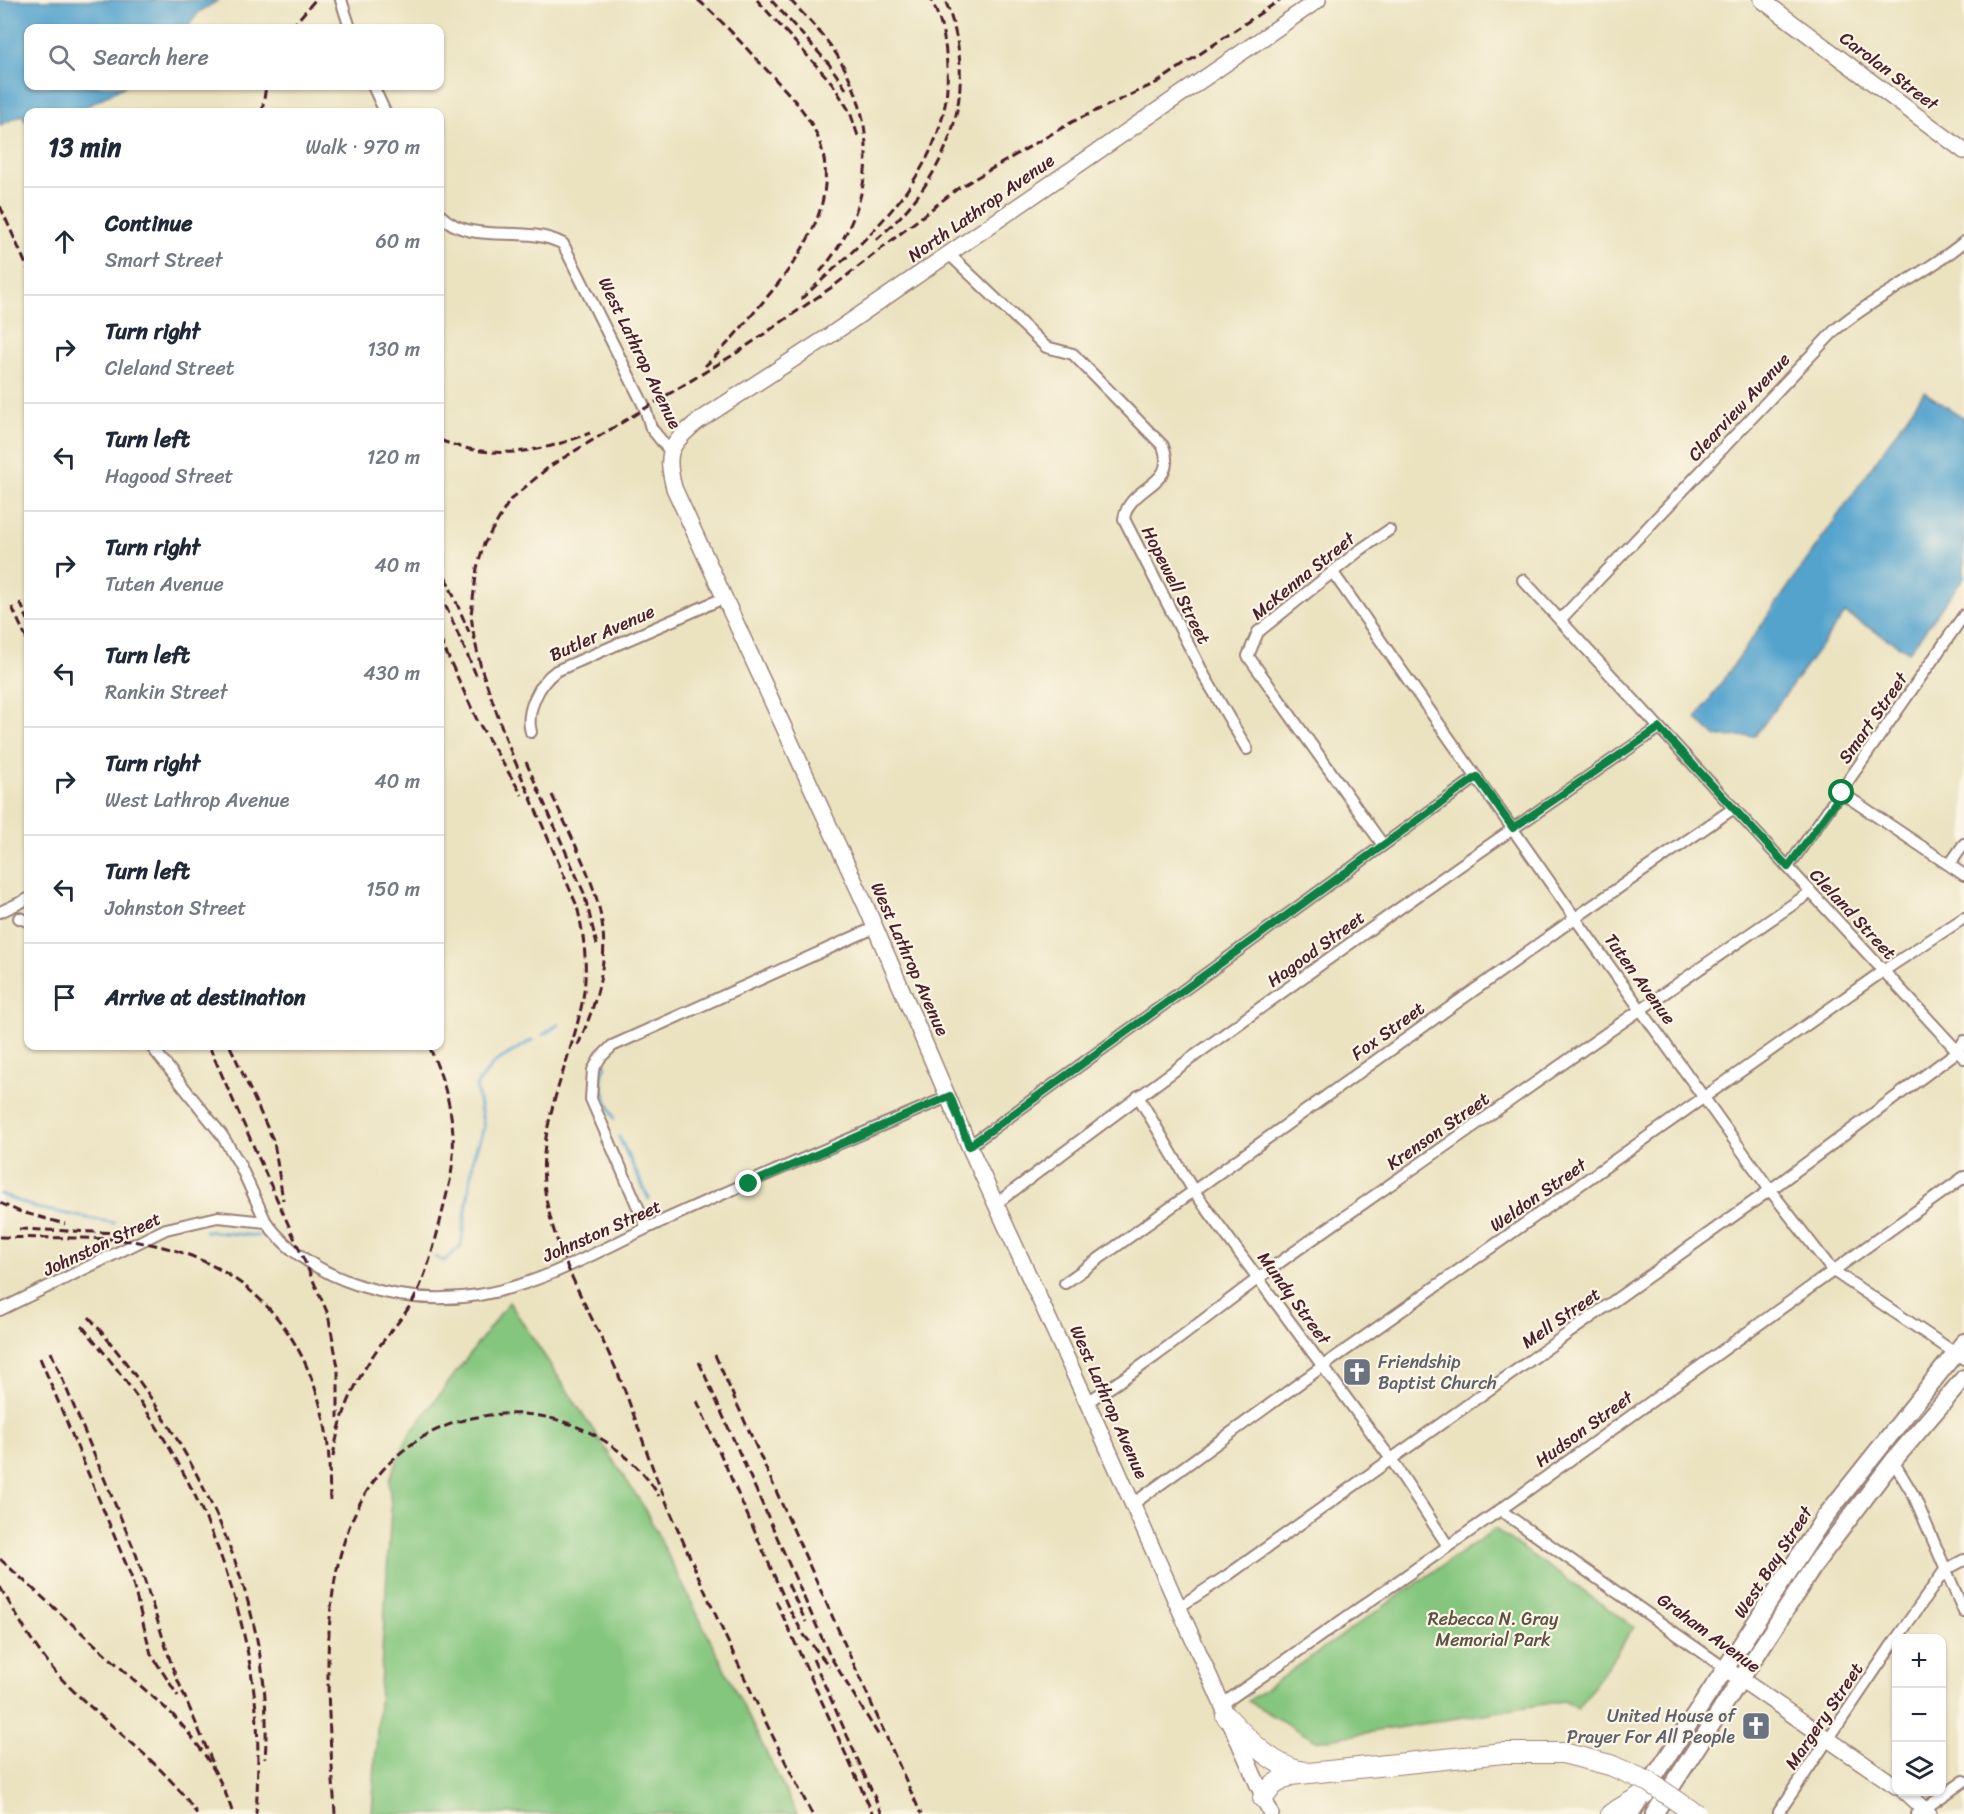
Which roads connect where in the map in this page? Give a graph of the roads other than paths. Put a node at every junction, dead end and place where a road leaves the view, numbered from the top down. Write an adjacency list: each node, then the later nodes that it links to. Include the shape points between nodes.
1 (341, 0): 4 (street)
2 (1318, 0): 10 (street, North Lathrop Avenue)
3 (1762, 0): 7 (street, Carolan Street)
4 (349, 24)
5 (375, 90): 6 (street)
6 (383, 108)
7 (1964, 151)
8 (444, 218): 11 (street, West Lathrop Avenue, via 458,228 537,236 563,244 645,408 651,428)
9 (1964, 242): 17 (street, Clearview Avenue, via 1861,308 1835,330)
10 (949, 254): 11 (street, North Lathrop Avenue, via 697,422); 20 (street, Hopewell Street, via 1046,347 1074,354 1163,446 1168,457 1164,473 1126,509 1124,519 1205,677)
11 (669, 450): 15 (street, West Lathrop Avenue, via 668,466 674,488)
12 (1389, 530): 13 (street, McKenna Street)
13 (1334, 574): 21 (street, Tuten Avenue); 26 (street, McKenna Street, via 1258,632 1248,656)
14 (1523, 580): 17 (street, Cleland Street)
15 (726, 597): 19 (street, Butler Avenue, via 556,671 542,685 530,717); 35 (street, West Lathrop Avenue)
16 (1964, 615): 22 (street, Smart Street)
17 (1560, 620): 18 (street, Cleland Street)
18 (1659, 728): 23 (street, Cleland Street); 24 (street, Hagood Street)
19 (531, 732)
20 (1247, 749)
21 (1477, 777): 24 (street, Tuten Avenue); 26 (street)
22 (1842, 793): 27 (street); 28 (street, Smart Street)
23 (1734, 808): 28 (street, Cleland Street); 33 (street, Fox Street)
24 (1513, 828): 33 (street, Tuten Avenue); 42 (street, Hagood Street)
25 (1964, 844): 27 (street)
26 (1383, 845): 44 (street)
27 (1950, 864): 29 (street)
28 (1788, 867): 30 (street, Cleland Street)
29 (1964, 875)
30 (1811, 892): 36 (street, Cleland Street); 37 (street, Krenson Street)
31 (24, 901): 32 (street)
32 (0, 912)
33 (1575, 918): 37 (street, Tuten Avenue); 46 (street, Fox Street)
34 (1964, 918): 36 (street, Weldon Street)
35 (874, 928): 41 (street, West Lathrop Avenue); 50 (street, via 612,1046 600,1058 593,1070 591,1100)
36 (1883, 971): 40 (street, Cleland Street); 43 (street, Weldon Street)
37 (1641, 1008): 43 (street, Tuten Avenue); 52 (street, Krenson Street)
38 (1964, 1041): 40 (street)
39 (154, 1050): 49 (street, via 221,1134)
40 (1961, 1054): 47 (street, Mell Street)
41 (950, 1096): 44 (street, West Lathrop Avenue); 50 (street, Johnston Street)
42 (1138, 1096): 46 (street, Mundy Street); 48 (street, Hagood Street)
43 (1705, 1098): 47 (street, Tuten Avenue); 56 (street, Weldon Street)
44 (969, 1146): 48 (street, West Lathrop Avenue)
45 (1964, 1177): 51 (street, Hudson Street)
46 (1193, 1190): 52 (street, Mundy Street); 53 (street, Fox Street)
47 (1770, 1190): 51 (street, Tuten Avenue); 59 (street, Mell Street)
48 (997, 1203): 58 (street, West Lathrop Avenue)
49 (267, 1222): 50 (street, Johnston Street, via 281,1242 324,1270 378,1290 435,1297 481,1295 544,1276); 54 (street, Johnston Street, via 218,1217 166,1229)
50 (647, 1228)
51 (1832, 1270): 55 (street, Tuten Avenue); 62 (street, Hudson Street)
52 (1259, 1277): 56 (street, Mundy Street); 58 (street, Krenson Street, via 1134,1374)
53 (1065, 1283)
54 (0, 1310)
55 (1961, 1351): 70 (main road, West Bay Street, via 1824,1518)
56 (1323, 1366): 59 (street, Mundy Street); 61 (street, Weldon Street)
57 (1964, 1378): 60 (main road, West Bay Street)
58 (1088, 1402): 61 (street, West Lathrop Avenue)
59 (1391, 1459): 63 (street, Mundy Street); 66 (street, Mell Street)
60 (1893, 1461): 65 (street, via 1914,1496); 70 (main road, West Bay Street)
61 (1133, 1504): 66 (street, West Lathrop Avenue)
62 (1500, 1510): 63 (street, Hudson Street); 70 (street, Graham Avenue)
63 (1448, 1546): 71 (street, Hudson Street)
64 (1964, 1560): 65 (street, Margery Street)
65 (1945, 1570): 67 (street); 68 (street, Margery Street)
66 (1179, 1607): 71 (street, West Lathrop Avenue)
67 (1964, 1612)
68 (1900, 1634)
69 (1892, 1646): 72 (street, Margery Street)
70 (1732, 1674): 72 (street, Graham Avenue); 76 (main road, West Bay Street); 83 (main road, West Bay Street)
71 (1224, 1710): 73 (highway, via 1269,1756 1297,1771); 78 (street, West Lathrop Avenue)
72 (1827, 1739): 75 (street, Graham Avenue); 79 (street, Margery Street)
73 (1310, 1772): 78 (highway, via 1280,1779); 84 (highway, bridge, via 1503,1753 1563,1753 1610,1764 1649,1782)
74 (1964, 1781): 80 (street)
75 (1892, 1783)
76 (1644, 1794): 81 (highway); 82 (main road, West Bay Street)
77 (1910, 1796): 80 (street)
78 (1267, 1806)
79 (1779, 1812)
80 (1924, 1812)
81 (1611, 1814)
82 (1630, 1814)
83 (1654, 1814)
84 (1696, 1814)

